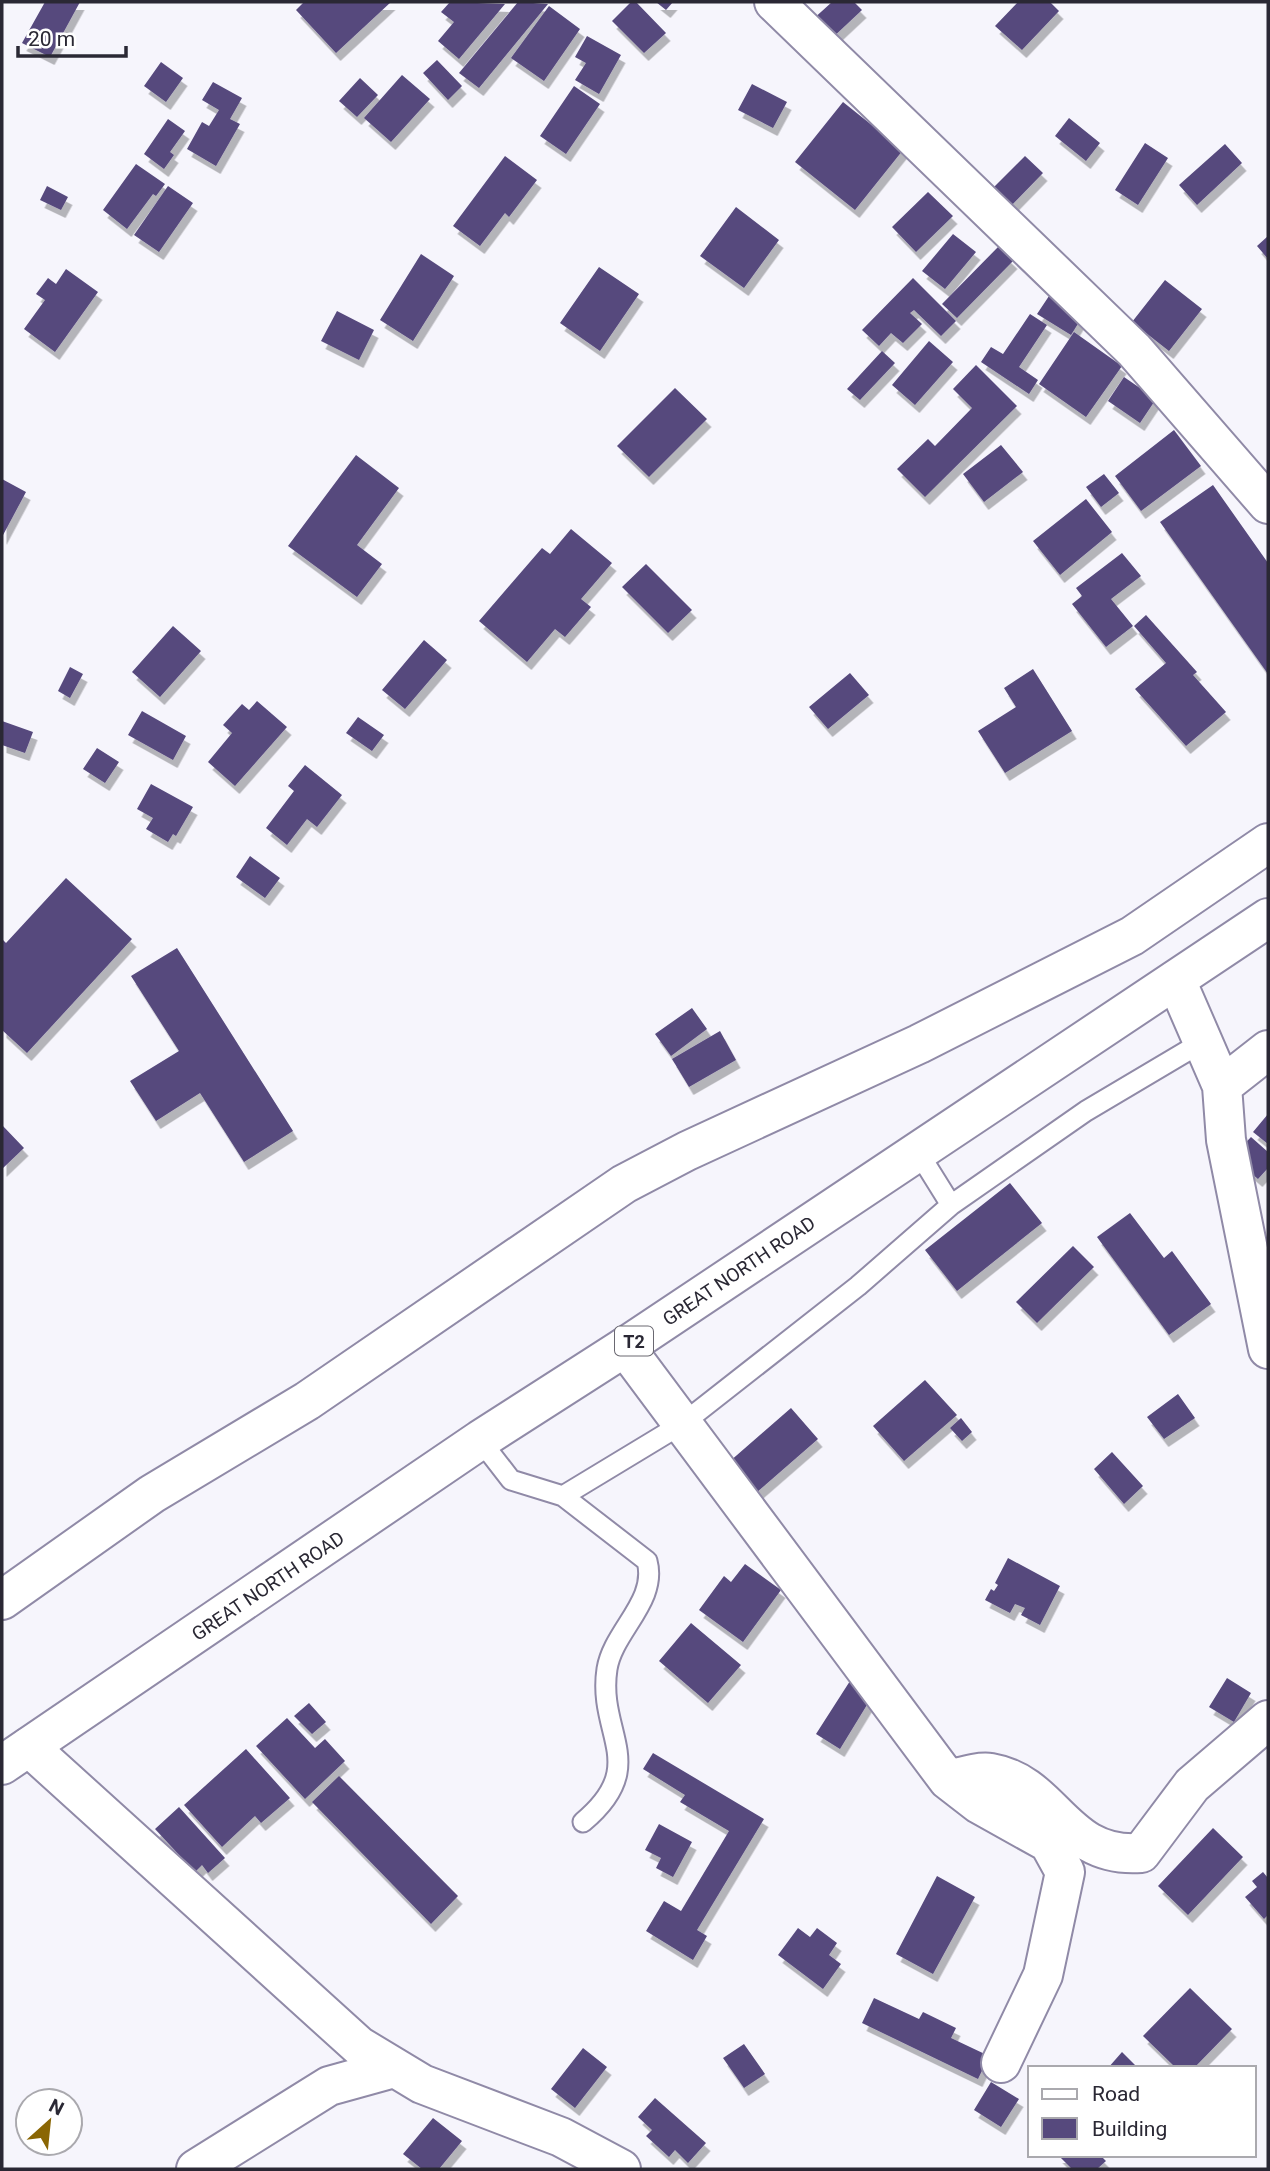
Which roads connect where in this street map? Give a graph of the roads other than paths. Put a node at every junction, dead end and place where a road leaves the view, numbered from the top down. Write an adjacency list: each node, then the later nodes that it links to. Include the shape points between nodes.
1 (774, 2): 2 (main road, via 1134,350)
2 (1268, 504)
3 (1268, 843): 16 (main road, via 1132,936 919,1044 624,1184 307,1401 152,1494)
4 (1268, 918): 5 (main road, GREAT NORTH ROAD / T2)
5 (1176, 981): 6 (main road); 9 (main road, GREAT NORTH ROAD / T2)
6 (1204, 1041): 8 (main road); 10 (lane, via 1086,1111)
7 (1268, 1050): 8 (main road)
8 (1222, 1086): 12 (main road, via 1226,1140)
9 (918, 1152): 10 (lane); 11 (main road, GREAT NORTH ROAD / T2)
10 (951, 1205): 13 (lane, via 858,1286)
11 (625, 1347): 13 (main road); 14 (main road, GREAT NORTH ROAD / T2)
12 (1268, 1349)
13 (682, 1424): 15 (lane); 19 (main road)
14 (480, 1440): 15 (lane, via 511,1480); 18 (main road, GREAT NORTH ROAD / T2)
15 (563, 1496): 20 (lane, via 647,1561 651,1574 608,1665 606,1682 620,1762 617,1776 598,1809)
16 (2, 1600)
17 (1268, 1720): 19 (main road, via 1192,1785 1141,1853 1120,1854 1086,1842 1022,1785 1006,1777 989,1773)
18 (15, 1756): 22 (main road, via 359,2046)
19 (948, 1780): 21 (main road, via 979,1804 1049,1843 1066,1872 1044,1975)
20 (583, 1822)
21 (1001, 2063)
22 (394, 2068): 23 (main road, via 328,2086); 24 (main road, via 422,2084 561,2137)
23 (196, 2169)
24 (621, 2169)

